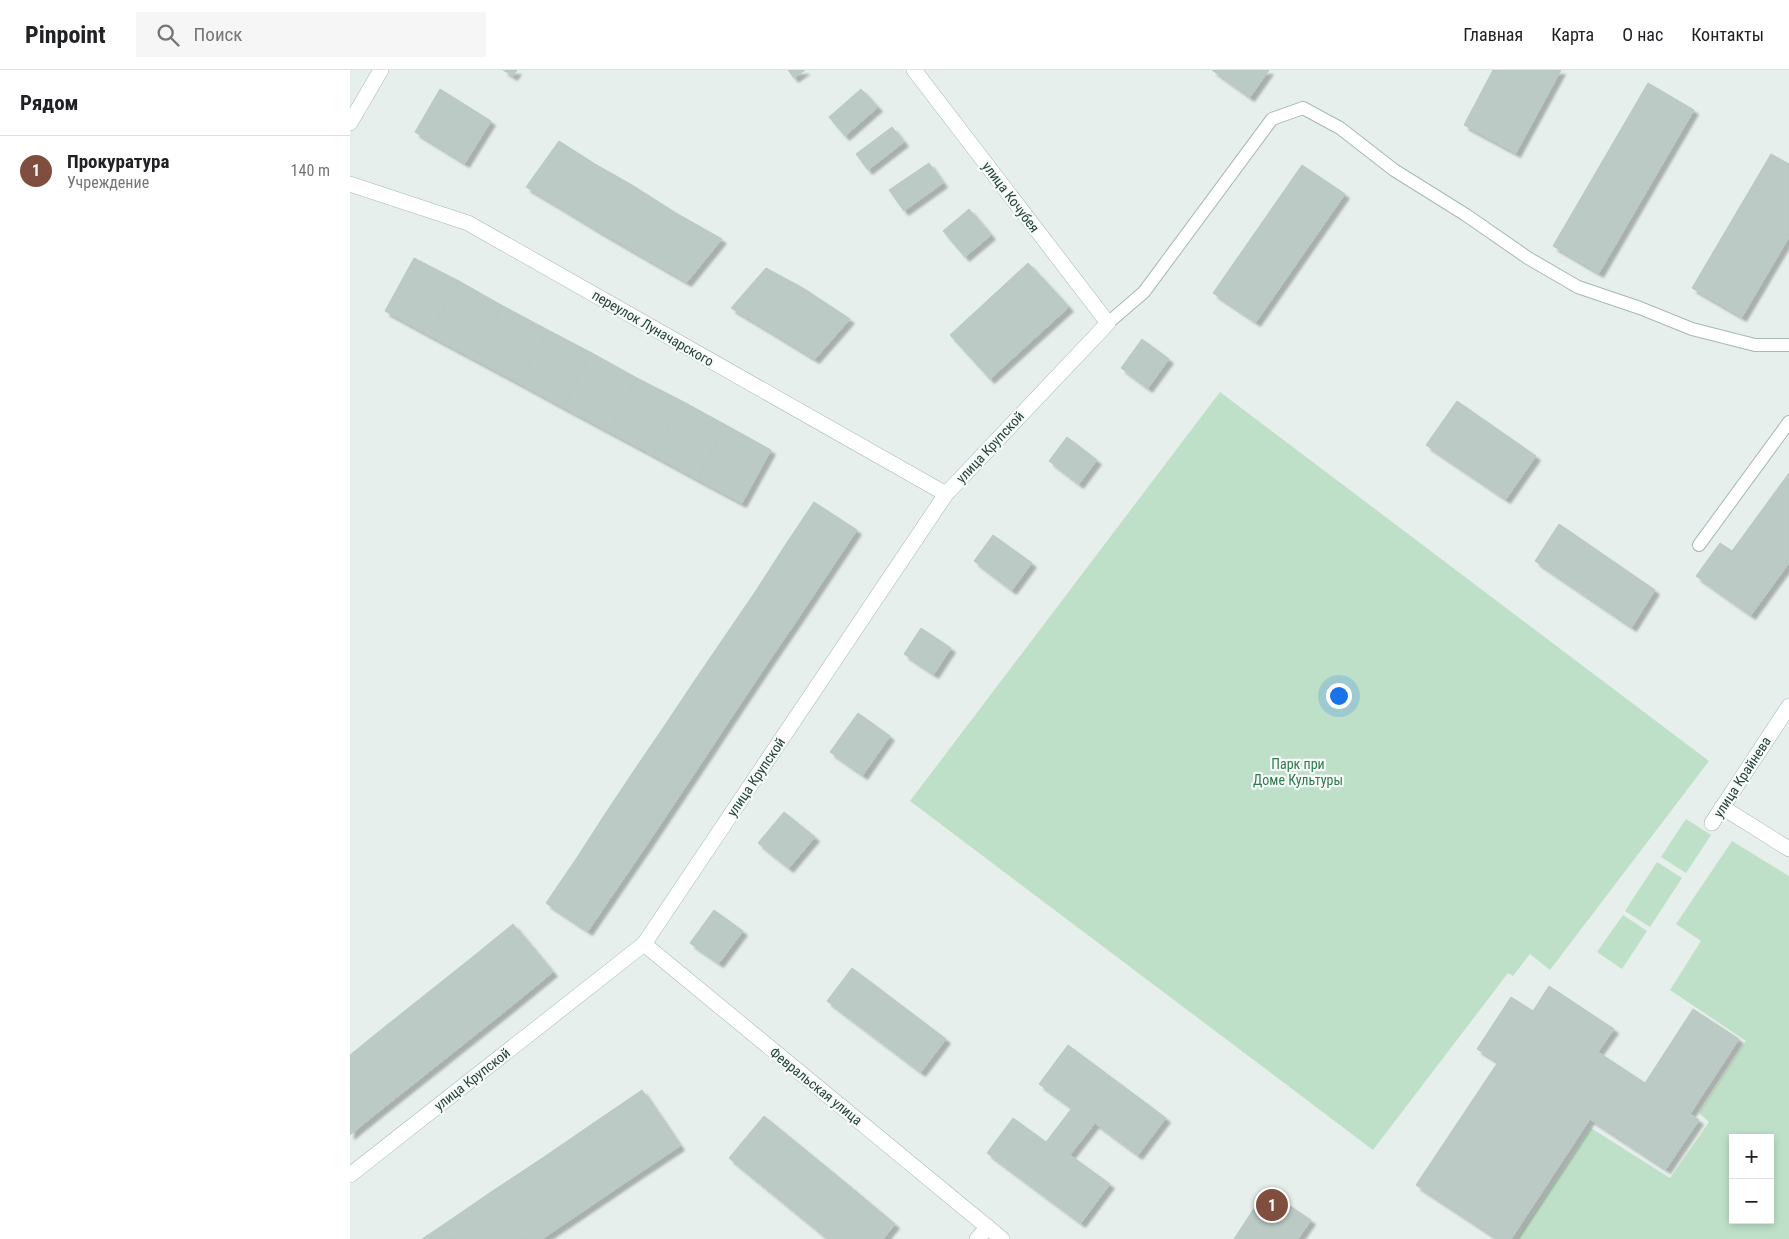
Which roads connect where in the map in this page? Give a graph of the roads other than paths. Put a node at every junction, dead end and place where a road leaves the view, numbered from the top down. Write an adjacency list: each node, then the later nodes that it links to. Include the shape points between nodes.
1 (381, 70): 3 (street)
2 (914, 70): 5 (street, улица Кочубея)
3 (350, 123)
4 (350, 184): 8 (street, переулок Луначарского, via 468,223)
5 (1108, 323): 6 (lane, via 1144,292 1272,119 1303,108 1340,128 1394,170 1578,287 1692,329 1754,345); 8 (street, улица Крупской)
6 (1789, 345)
7 (1789, 422): 9 (lane)
8 (946, 494): 14 (street, улица Крупской)
9 (1699, 545)
10 (1789, 706): 11 (street, улица Крайнева)
11 (1722, 807): 12 (street, улица Крайнева); 13 (street)
12 (1712, 823)
13 (1789, 849)
14 (644, 944): 15 (street, улица Крупской); 16 (street, Февральская улица)
15 (350, 1175)
16 (988, 1227): 17 (street); 18 (street, Февральская улица)
17 (977, 1239)
18 (1002, 1239)

